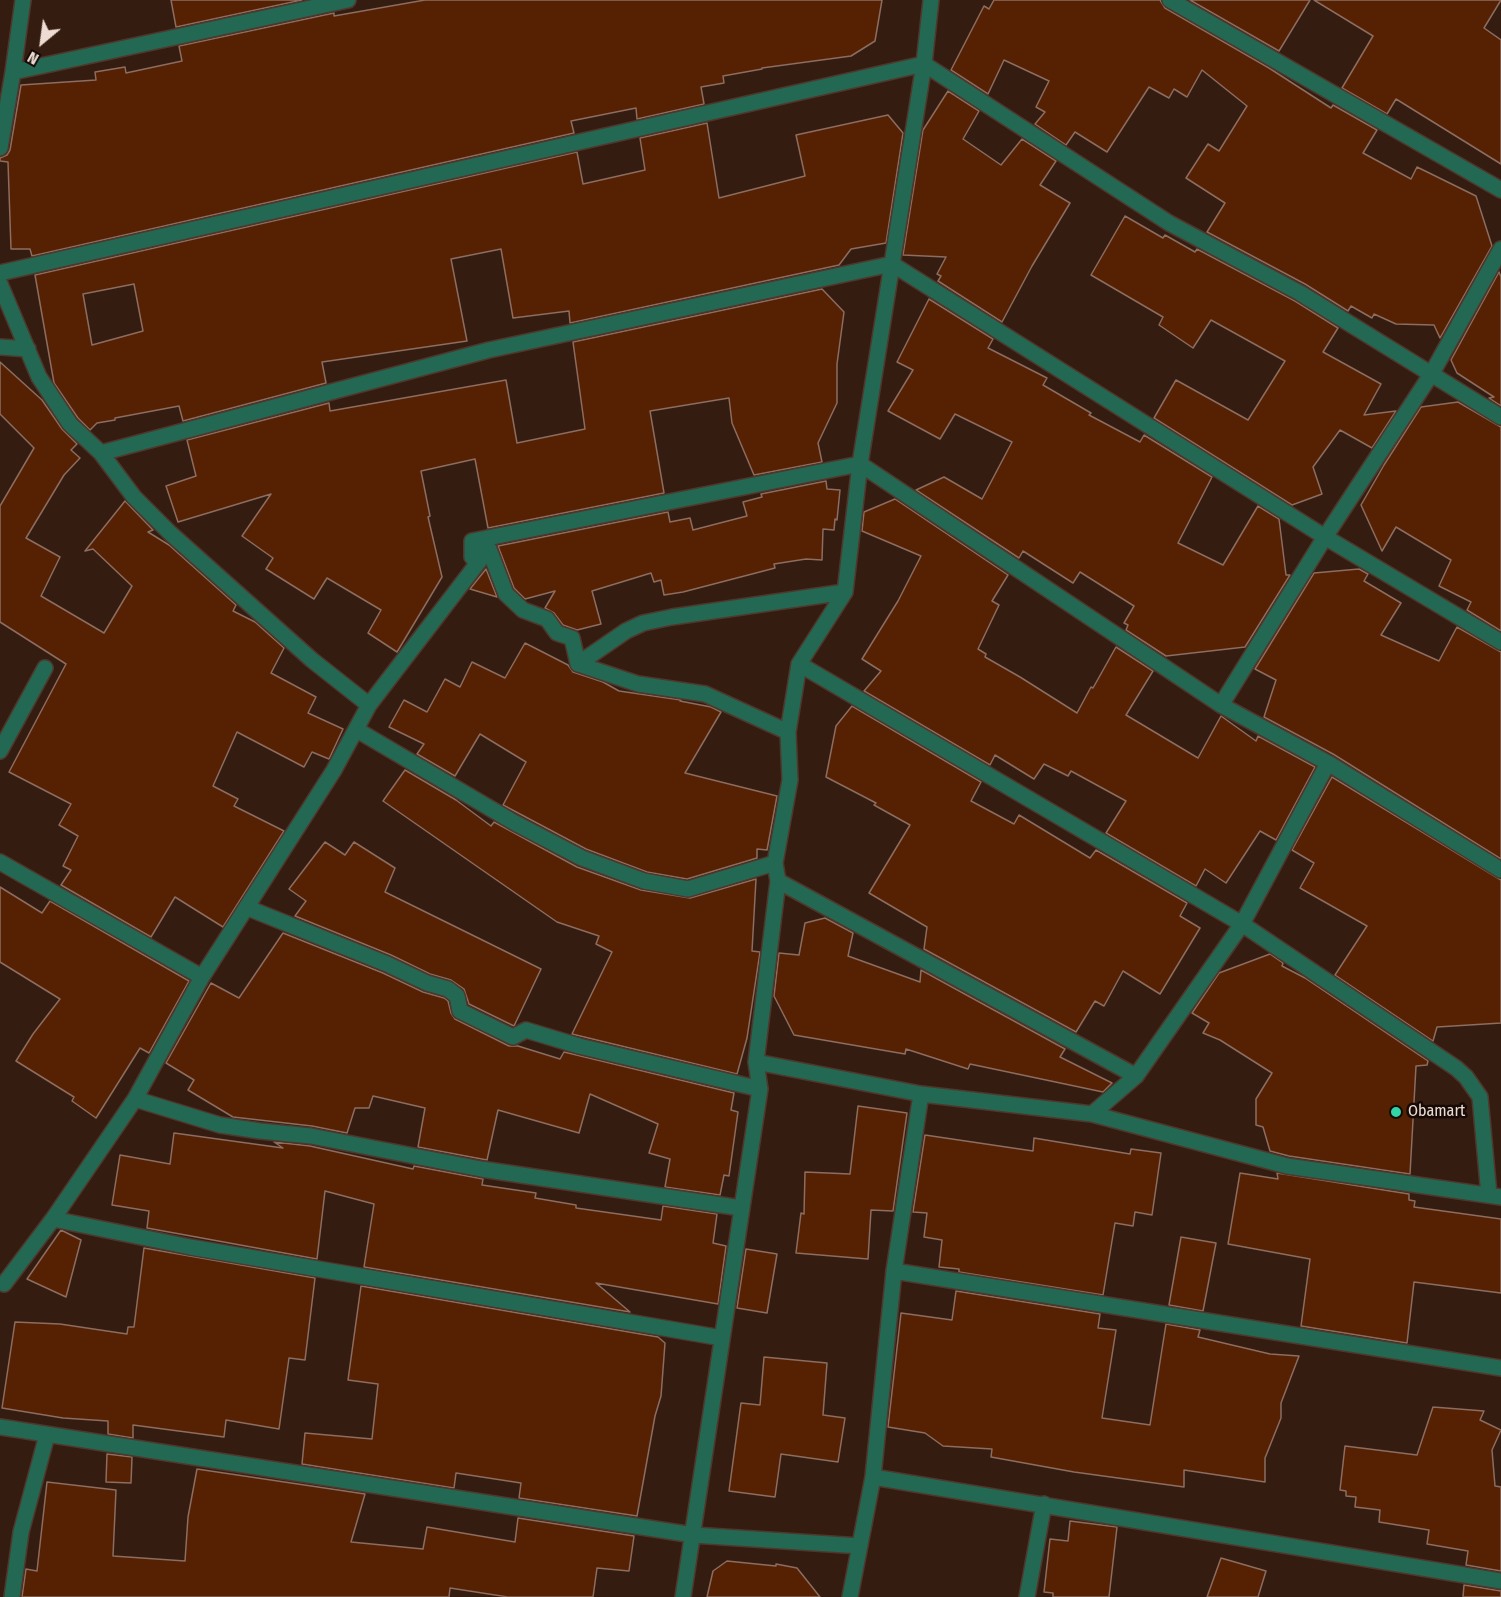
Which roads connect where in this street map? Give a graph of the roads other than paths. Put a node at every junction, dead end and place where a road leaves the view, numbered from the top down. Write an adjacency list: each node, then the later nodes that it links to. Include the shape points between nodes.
1 (21, 0): 6 (street)
2 (348, 0): 6 (street)
3 (931, 0): 5 (street)
4 (1170, 0): 8 (street)
5 (924, 64): 10 (street); 11 (street); 15 (street, via 1169,223 1300,293)
6 (13, 72): 7 (street)
7 (0, 148)
8 (1501, 190)
9 (1501, 249): 15 (street)
10 (892, 264): 17 (street, via 489,350); 18 (street); 19 (street)
11 (0, 273)
12 (0, 284): 14 (street)
13 (0, 348): 14 (street)
14 (28, 349): 17 (street, via 46,390 64,416)
15 (1432, 373): 16 (street); 19 (street)
16 (1501, 417)
17 (101, 453): 26 (street, via 134,497 170,533 312,660)
18 (860, 464): 20 (street, via 472,542 472,557); 21 (street); 27 (street)
19 (1325, 537): 22 (street); 27 (street)
20 (489, 549): 23 (street, via 506,594 523,610 547,620 557,633 572,638); 26 (street)
21 (845, 592): 23 (street, via 643,623); 24 (street)
22 (1501, 642)
23 (578, 664): 29 (street, via 638,684 705,694)
24 (799, 664): 29 (street); 37 (street)
25 (45, 668): 30 (street)
26 (369, 705): 28 (street)
27 (1221, 705): 31 (street)
28 (357, 730): 33 (street, via 514,823 582,858 644,881 688,889); 36 (street)
29 (788, 732): 33 (street, via 790,780)
30 (0, 751)
31 (1328, 763): 34 (street); 37 (street)
32 (0, 862): 38 (street)
33 (775, 863): 35 (street)
34 (1501, 870)
35 (778, 881): 39 (street); 40 (street)
36 (248, 908): 38 (street); 41 (street, via 448,989 457,996 460,1011 513,1037 526,1030)
37 (1242, 924): 40 (street); 45 (street, via 1466,1077 1481,1103)
38 (202, 977): 43 (street)
39 (756, 1062): 41 (street); 42 (street)
40 (1137, 1076): 44 (street)
41 (760, 1089): 46 (street)
42 (921, 1094): 44 (street); 48 (street)
43 (135, 1099): 46 (street, via 220,1125 311,1136 481,1169); 47 (street)
44 (1092, 1114): 45 (street, via 1287,1166)
45 (1495, 1196)
46 (741, 1208): 50 (street)
47 (53, 1219): 49 (street); 50 (street, via 190,1247)
48 (894, 1271): 51 (street); 54 (street)
49 (1, 1285)
50 (722, 1338): 56 (street)
51 (1501, 1368)
52 (0, 1427): 53 (street)
53 (47, 1434): 56 (street); 59 (street, via 21,1532)
54 (873, 1477): 55 (street); 57 (street)
55 (1044, 1504): 58 (street); 62 (street)
56 (693, 1535): 57 (street); 60 (street)
57 (860, 1545): 61 (street)
58 (1501, 1581)
59 (12, 1597)
60 (683, 1597)
61 (850, 1597)
62 (1027, 1597)

